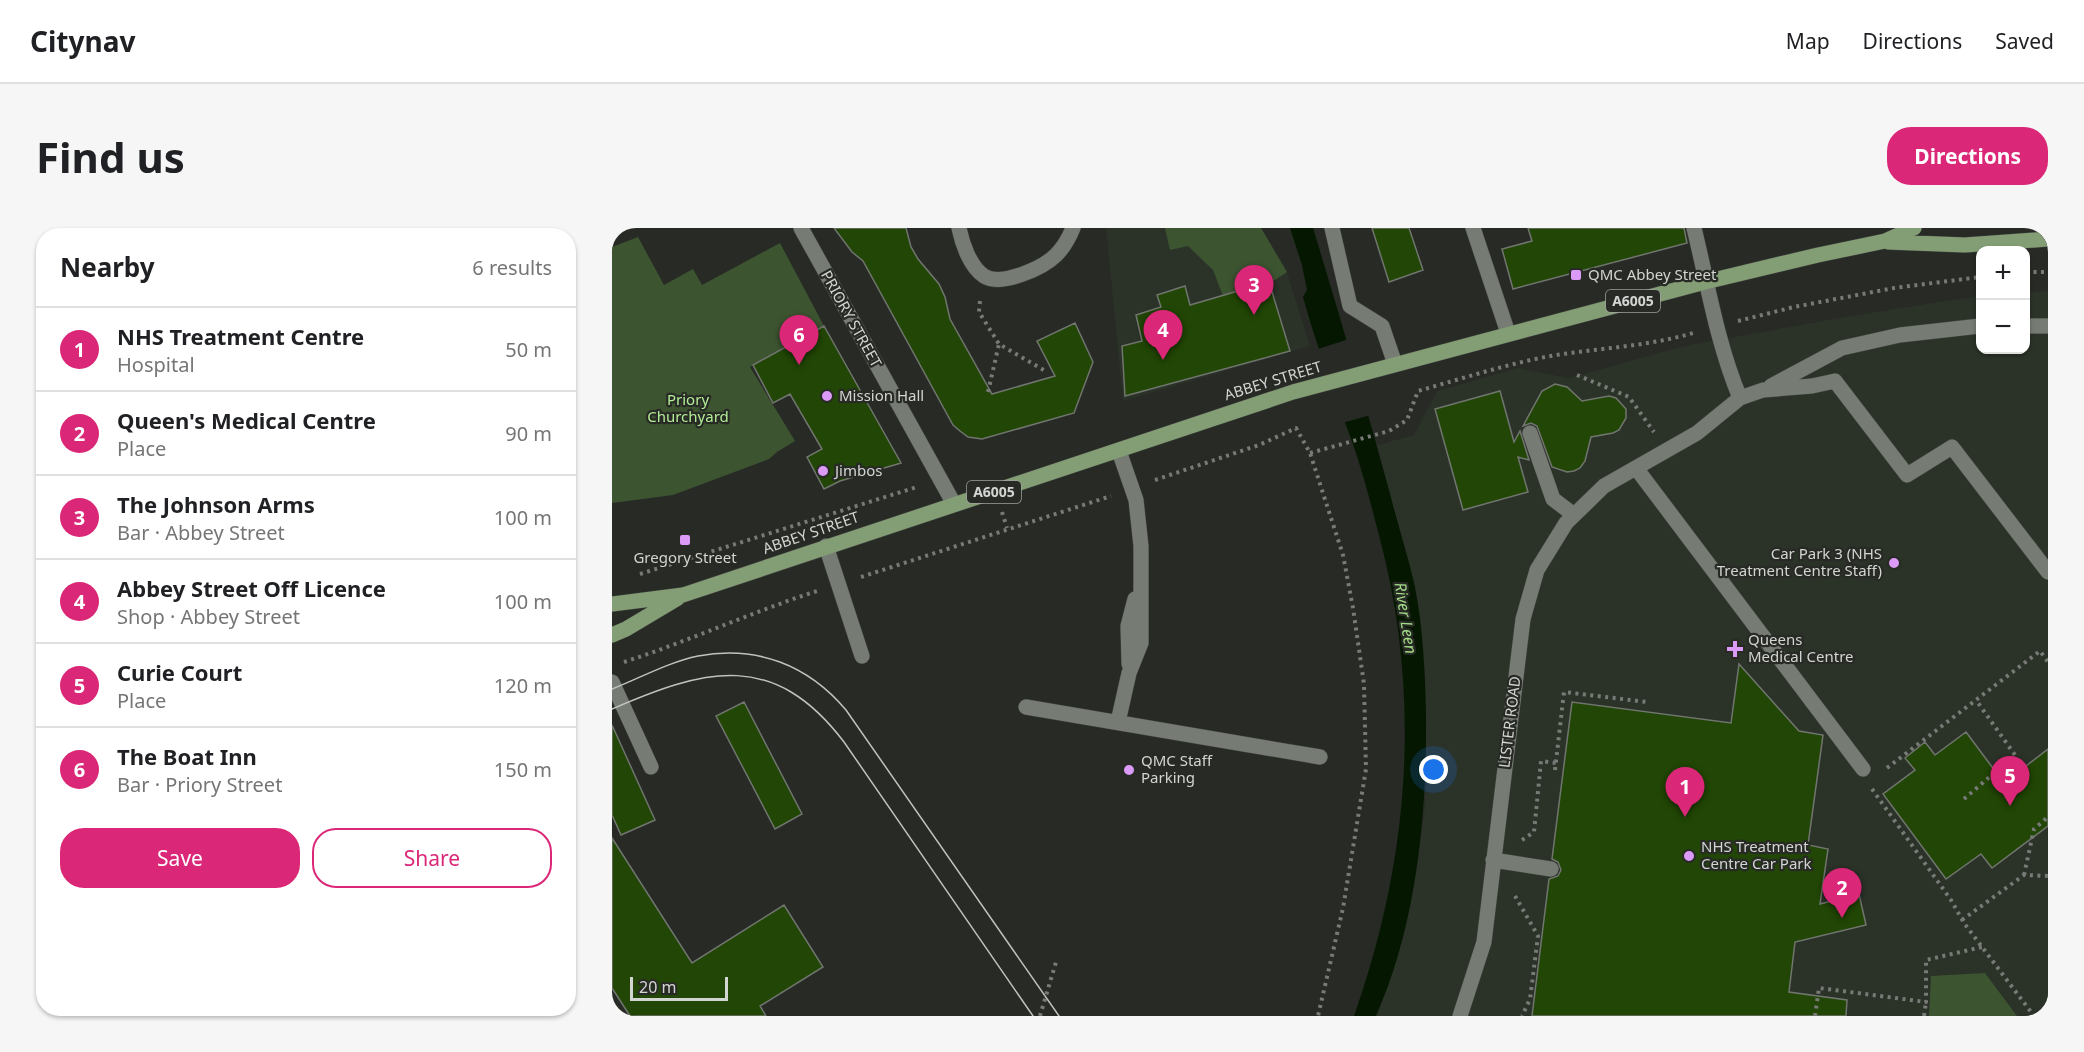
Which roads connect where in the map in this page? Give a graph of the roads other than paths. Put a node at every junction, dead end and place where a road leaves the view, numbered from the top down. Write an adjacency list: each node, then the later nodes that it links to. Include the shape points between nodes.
1 (801, 228): 21 (street, PRIORY STREET)
2 (959, 228): 3 (street, via 979,272 993,280 1031,271 1054,257 1069,240)
3 (1073, 228)
4 (1332, 228): 15 (street, via 1350,306 1383,326)
5 (1473, 228): 14 (street)
6 (1694, 228): 10 (street)
7 (1914, 228): 9 (main road, ABBEY STREET)
8 (2048, 238): 9 (main road, ABBEY STREET, via 1965,245)
9 (1885, 242): 10 (main road, ABBEY STREET / A6005)
10 (1706, 282): 14 (main road, ABBEY STREET / A6005); 17 (street, via 1716,327)
11 (1976, 326): 16 (street, via 1900,334 1842,348)
12 (2030, 326): 13 (street)
13 (2048, 326)
14 (1508, 333): 15 (main road, ABBEY STREET / A6005)
15 (1389, 365): 19 (main road, ABBEY STREET / A6005)
16 (1763, 390): 17 (street, LISTER ROAD); 24 (street, via 1812,387 1835,381 1907,475 1952,447)
17 (1740, 398): 20 (street, LISTER ROAD, via 1697,433)
18 (1530, 433): 22 (street, via 1553,499)
19 (1119, 450): 21 (main road, ABBEY STREET / A6005); 31 (street, via 1133,488 1141,572 1128,626 1129,673)
20 (1636, 468): 22 (street, LISTER ROAD, via 1604,486); 34 (street)
21 (954, 504): 23 (main road, ABBEY STREET / A6005)
22 (1575, 515): 35 (street, LISTER ROAD, via 1537,570 1523,619)
23 (826, 546): 25 (main road, ABBEY STREET / A6005); 28 (street)
24 (2048, 572)
25 (683, 595): 26 (main road, ABBEY STREET / A6005); 27 (main road, ABBEY STREET / A6005)
26 (612, 604)
27 (612, 635)
28 (862, 656)
29 (612, 682): 33 (street)
30 (1026, 707): 31 (street)
31 (1118, 722): 32 (street)
32 (1320, 757)
33 (651, 767)
34 (1863, 768)
35 (1493, 860): 36 (street); 37 (street, LISTER ROAD, via 1484,942)
36 (1551, 869)
37 (1460, 1016)

